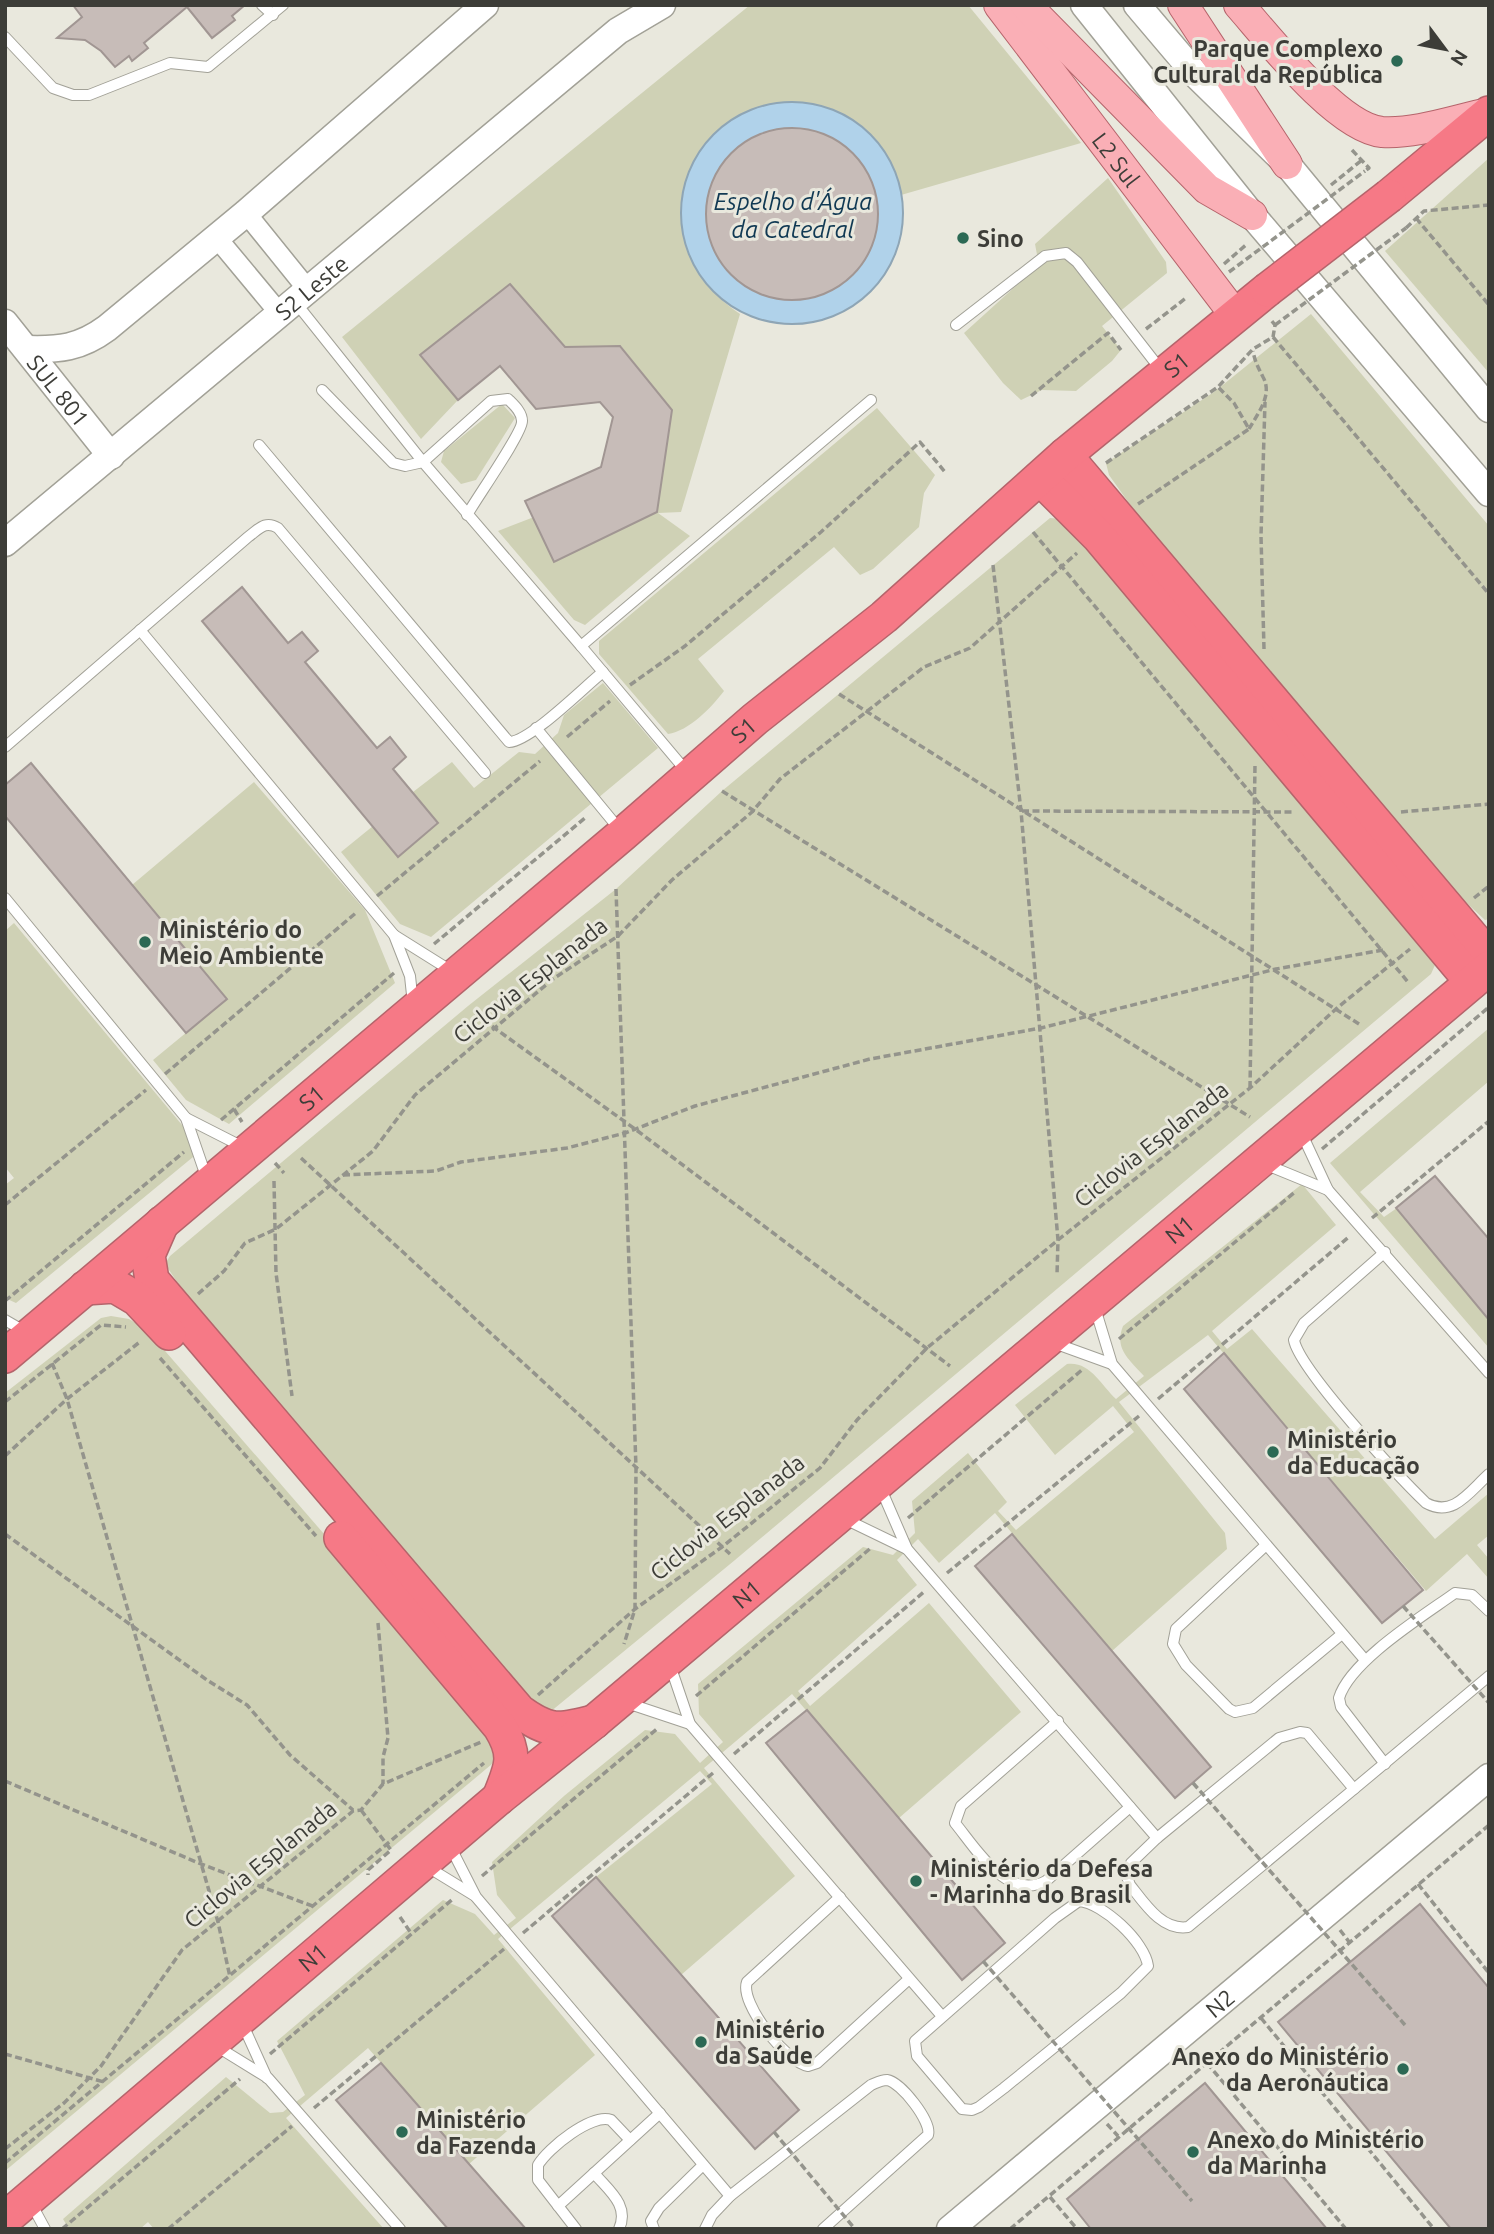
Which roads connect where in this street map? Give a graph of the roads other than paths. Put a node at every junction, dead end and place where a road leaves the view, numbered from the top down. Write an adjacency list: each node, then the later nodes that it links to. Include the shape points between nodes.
1 (262, 5): 12 (lane)
2 (283, 5): 12 (lane)
3 (485, 5): 17 (main road)
4 (639, 5): 13 (main road, S2 Leste)
5 (662, 5): 13 (main road, S2 Leste)
6 (999, 5): 21 (main road, L2 Sul)
7 (1027, 5): 18 (main road)
8 (1084, 5): 18 (main road)
9 (1137, 5): 16 (main road, via 1198,76)
10 (1183, 5): 16 (main road)
11 (1239, 5): 15 (main road, via 1305,78 1354,123 1368,130 1416,129)
12 (273, 15): 14 (lane, via 208,67 170,63 89,95 53,88)
13 (618, 31): 20 (main road, S2 Leste)
14 (5, 37)
15 (1489, 113): 21 (highway, S1, bridge)
16 (1287, 164): 28 (main road)
17 (246, 214): 19 (main road); 20 (street)
18 (1250, 229): 34 (main road)
19 (217, 238): 20 (street); 24 (main road, via 87,343 62,350)
20 (295, 303): 31 (main road, S2 Leste); 32 (lane)
21 (1235, 315): 25 (highway, S1)
22 (5, 323): 24 (main road, SUL 801)
23 (956, 325): 25 (lane, via 1045,256 1066,253)
24 (27, 349): 31 (main road, SUL 801)
25 (1166, 376): 30 (highway, S1)
26 (323, 390): 32 (lane, via 393,463)
27 (871, 400): 38 (lane)
28 (1489, 409)
29 (259, 445): 40 (lane, via 505,738 513,742)
30 (1065, 455): 33 (highway, S1); 48 (highway)
31 (111, 456): 36 (main road, S2 Leste)
32 (423, 462): 35 (lane); 35 (lane, via 491,401 508,399 519,410 523,422 517,435)
33 (1040, 478): 43 (highway, S1, via 884,617); 48 (highway, via 1098,536)
34 (1489, 492)
35 (467, 515): 38 (lane)
36 (5, 543)
37 (140, 630): 41 (lane); 42 (lane, via 248,537 271,524); 46 (lane)
38 (581, 646): 39 (lane)
39 (603, 672): 40 (lane); 43 (lane)
40 (536, 728): 44 (lane)
41 (5, 747)
42 (485, 773)
43 (690, 776): 44 (highway, S1)
44 (623, 834): 47 (highway, S1)
45 (5, 898): 50 (lane)
46 (394, 935): 47 (lane); 49 (lane, via 405,963)
47 (457, 975): 49 (highway, S1)
48 (1484, 979): 51 (highway, N1)
49 (414, 1011): 52 (highway, S1)
50 (186, 1118): 52 (lane); 54 (lane)
51 (1299, 1127): 53 (highway, N1); 55 (lane)
52 (247, 1149): 54 (highway, S1)
53 (1258, 1161): 55 (lane); 59 (highway, N1)
54 (208, 1183): 56 (highway, S1)
55 (1328, 1190): 57 (lane)
56 (162, 1223): 58 (highway, S1); 61 (highway, via 148,1255)
57 (1385, 1252): 65 (lane); 66 (lane, via 1304,1323 1294,1340 1296,1350 1426,1503 1437,1509 1451,1507)
58 (85, 1288): 60 (highway, S1); 61 (highway, via 115,1286 137,1299)
59 (1093, 1300): 62 (highway, N1); 64 (lane)
60 (18, 1327): 63 (highway, S1)
61 (150, 1328): 80 (highway)
62 (1046, 1340): 64 (lane); 67 (highway, N1)
63 (5, 1356)
64 (1112, 1364): 69 (lane)
65 (1489, 1373)
66 (1489, 1474)
67 (878, 1481): 68 (highway, N1); 70 (lane)
68 (838, 1516): 70 (lane); 73 (highway, N1)
69 (1266, 1545): 72 (lane); 72 (lane, via 1176,1629 1173,1644 1186,1665 1229,1709 1246,1711)
70 (907, 1549): 77 (lane)
71 (1489, 1611): 74 (lane, via 1472,1595 1455,1593)
72 (1342, 1634): 74 (lane)
73 (668, 1658): 76 (highway, N1); 79 (lane)
74 (1365, 1660): 81 (lane, via 1339,1698 1341,1707)
75 (1489, 1676): 81 (lane)
76 (619, 1700): 78 (highway, N1); 79 (lane)
77 (1058, 1721): 85 (lane); 85 (lane, via 961,1806 955,1822 976,1850 1016,1886 1033,1888)
78 (594, 1722): 80 (highway, via 564,1730 541,1727); 84 (highway, N1)
79 (690, 1724): 90 (lane)
80 (498, 1732): 84 (highway, via 511,1745 511,1768)
81 (1385, 1763): 83 (lane)
82 (1489, 1777): 110 (main road, N2)
83 (1354, 1789): 86 (lane, via 1307,1733 1291,1733); 86 (lane, via 1188,1927 1165,1923 1127,1877 1131,1863)
84 (499, 1798): 87 (highway, N1)
85 (1130, 1807): 86 (lane)
86 (1157, 1838)
87 (448, 1843): 88 (highway, N1); 89 (lane)
88 (422, 1864): 89 (lane); 93 (highway, N1)
89 (467, 1888): 96 (lane)
90 (840, 1897): 91 (lane); 91 (lane, via 747,1982 747,2000 769,2033 794,2061 808,2066 817,2063)
91 (909, 1979): 92 (lane)
92 (942, 2015): 92 (lane, via 915,2041 917,2056 956,2104 972,2110 1128,1987 1148,1966 1147,1958 1108,1914 1079,1901)
93 (240, 2018): 94 (highway, N1); 95 (lane)
94 (211, 2043): 95 (lane); 102 (highway, N1)
95 (256, 2065): 104 (lane)
96 (660, 2113): 97 (lane); 98 (lane)
97 (630, 2140): 99 (lane); 101 (lane, via 605,2118 586,2125 542,2158 538,2180)
98 (703, 2165): 100 (lane); 107 (lane, via 659,2208 651,2221)
99 (594, 2173): 101 (lane); 106 (lane, via 620,2203 623,2218)
100 (730, 2196): 108 (lane); 109 (lane, via 871,2085 882,2080 894,2082 927,2121 928,2135)
101 (558, 2206): 105 (lane)
102 (17, 2209): 103 (lane)
103 (45, 2229)
104 (400, 2229)
105 (576, 2229)
106 (619, 2229)
107 (654, 2229)
108 (705, 2229)
109 (823, 2229)
110 (950, 2229)

